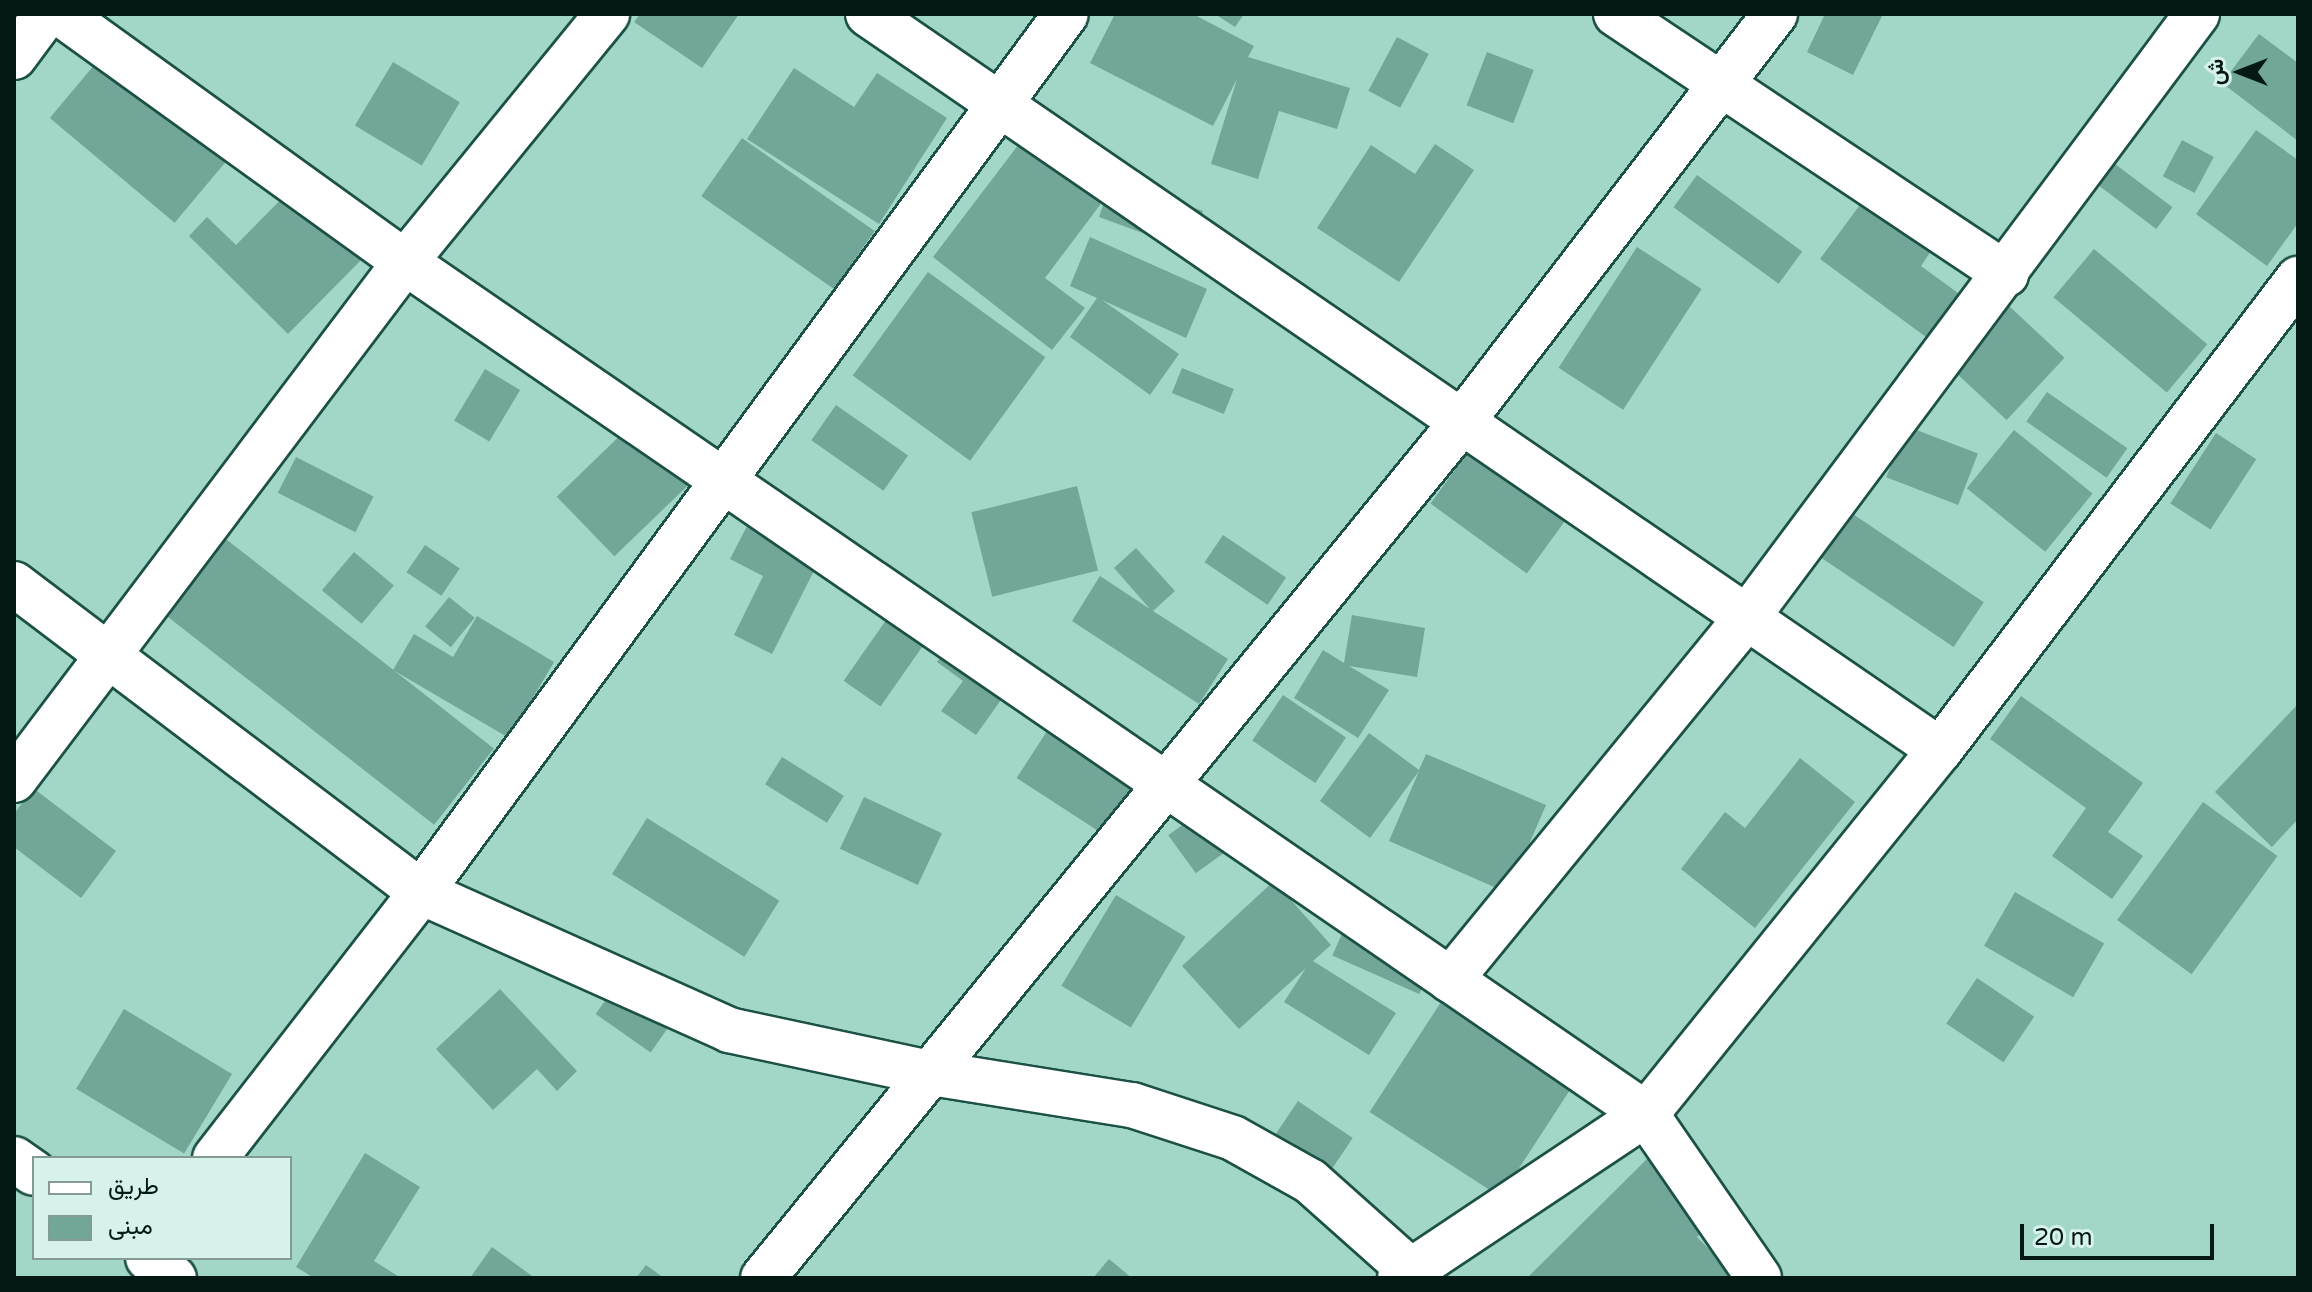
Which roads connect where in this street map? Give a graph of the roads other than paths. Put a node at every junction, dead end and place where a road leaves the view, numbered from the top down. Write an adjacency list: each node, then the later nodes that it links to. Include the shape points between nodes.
1 (46, 14): 9 (street)
2 (61, 14): 12 (street)
3 (607, 14): 12 (street)
4 (868, 14): 11 (street)
5 (1066, 14): 11 (street)
6 (1616, 14): 10 (street)
7 (1775, 14): 10 (street)
8 (2197, 14): 13 (street)
9 (14, 57)
10 (1720, 85): 13 (street); 15 (street)
11 (1001, 103): 15 (street); 16 (street)
12 (405, 262): 16 (street); 19 (street)
13 (2006, 274): 18 (street)
14 (2298, 279): 20 (street)
15 (1461, 423): 18 (street); 22 (street)
16 (725, 478): 22 (street); 23 (street)
17 (14, 584): 19 (street)
18 (1748, 616): 20 (street); 24 (street)
19 (106, 653): 21 (street); 23 (street)
20 (1940, 750): 26 (street)
21 (14, 780)
22 (1164, 786): 24 (street); 25 (street)
23 (421, 892): 25 (street, via 729,1030); 27 (street)
24 (1450, 980): 26 (street)
25 (925, 1072): 32 (street, via 1132,1105 1233,1138 1310,1181); 35 (street)
26 (1646, 1114): 32 (street); 36 (street)
27 (217, 1156)
28 (14, 1159): 29 (street)
29 (32, 1172)
30 (135, 1260): 33 (street)
31 (151, 1260): 34 (street)
32 (1410, 1275)
33 (119, 1278)
34 (174, 1278)
35 (763, 1278)
36 (1759, 1278)

